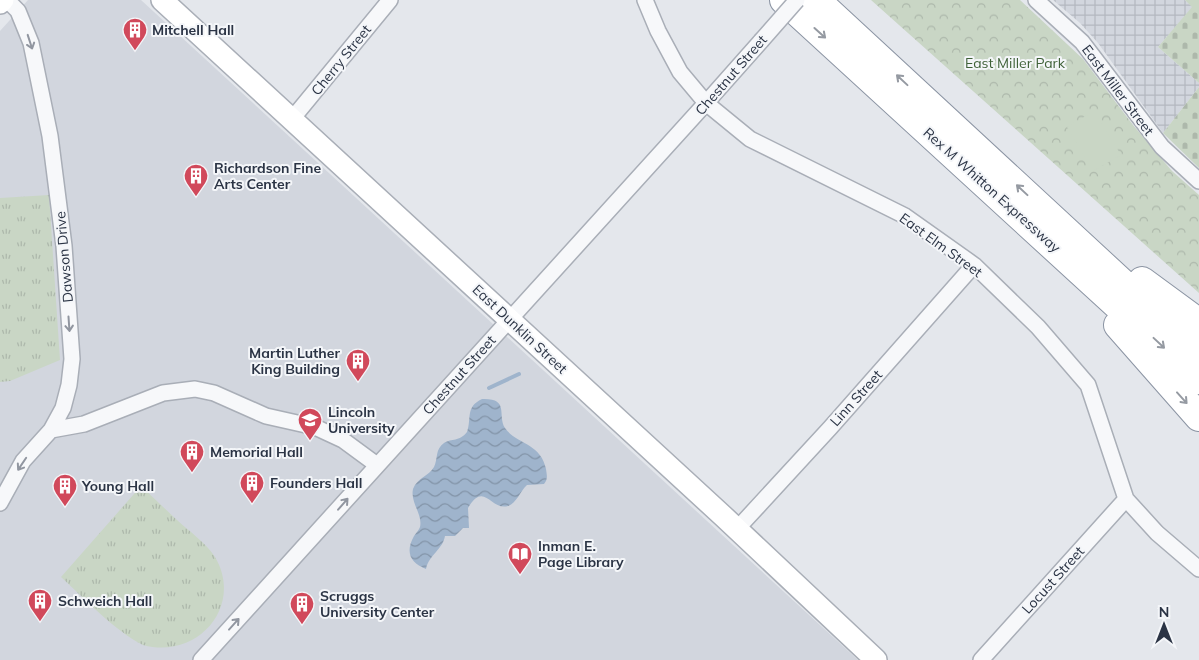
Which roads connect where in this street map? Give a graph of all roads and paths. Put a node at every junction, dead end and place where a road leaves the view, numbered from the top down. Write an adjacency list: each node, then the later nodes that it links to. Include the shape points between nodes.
1 (3, 0): 10 (main road)
2 (7, 0): 22 (street, Dawson Drive, one-way to 22, via 18,11 31,42 55,168 64,246 72,360 66,400)
3 (162, 0): 12 (main road, East Dunklin Street)
4 (390, 0): 12 (street, Cherry Street)
5 (645, 0): 11 (street, East Elm Street, via 680,72)
6 (784, 0): 16 (highway, Rex M Whitton Expressway, one-way to 16)
7 (797, 0): 11 (street, Chestnut Street, bridge)
8 (816, 0): 14 (highway, Rex M Whitton Expressway, one-way to 8)
9 (1036, 0): 13 (street, East Miller Street, via 1082,42 1162,147)
10 (0, 3)
11 (706, 104): 15 (street, East Elm Street, via 750,139 905,216); 17 (street, Chestnut Street)
12 (292, 120): 17 (main road, East Dunklin Street)
13 (1199, 181)
14 (1052, 218): 18 (highway); 19 (highway, Rex M Whitton Expressway)
15 (974, 265): 24 (street, East Elm Street, via 1038,327 1088,385); 26 (street, Linn Street)
16 (1074, 265): 20 (highway, Rex M Whitton Expressway, one-way to 20); 21 (highway, one-way to 21, via 1125,335)
17 (509, 319): 23 (street, Chestnut Street); 26 (main road, East Dunklin Street)
18 (1199, 323)
19 (1199, 354)
20 (1199, 380)
21 (1199, 417)
22 (51, 430): 23 (street, via 84,424 163,393 195,390 214,393 266,416 315,427 343,440); 25 (street, Dawson Drive, one-way to 25, via 23,461)
23 (377, 465): 28 (street, Chestnut Street, one-way to 23)
24 (1126, 500): 27 (street, East Elm Street, via 1157,533); 30 (street, Locust Street)
25 (0, 503)
26 (737, 529): 29 (main road, East Dunklin Street)
27 (1199, 569)
28 (201, 660)
29 (876, 660)
30 (981, 660)

